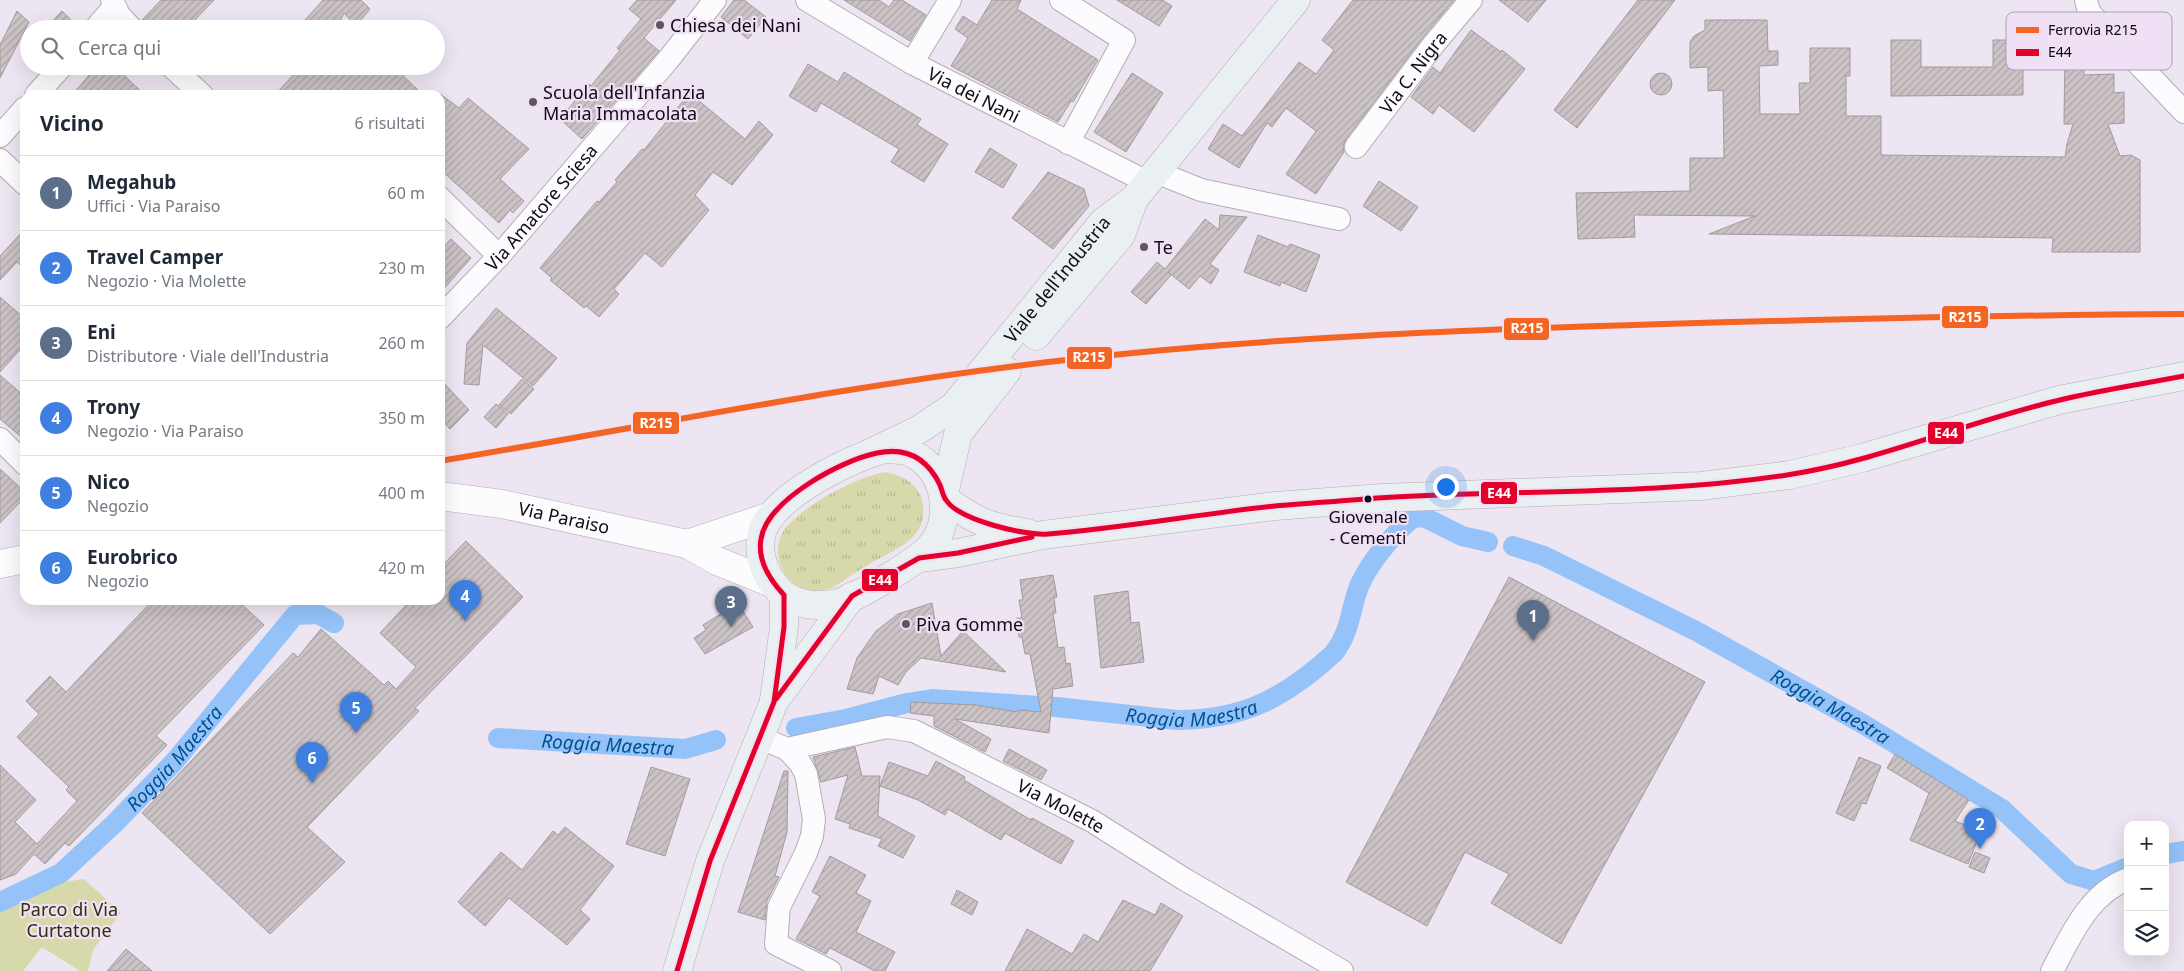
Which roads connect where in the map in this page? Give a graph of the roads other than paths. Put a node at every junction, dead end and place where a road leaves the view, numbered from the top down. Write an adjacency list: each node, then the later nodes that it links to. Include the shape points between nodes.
1 (715, 0): 28 (street, Via Amatore Sciesa, via 668,60)
2 (950, 0): 12 (street)
3 (1061, 0): 21 (street, via 1124,40)
4 (1296, 0): 25 (main road, Viale dell'Industria)
5 (1471, 0): 22 (street, Via C. Nigra)
6 (2086, 0): 9 (street)
7 (814, 2): 12 (street, Via dei Nani)
8 (113, 3): 10 (street); 11 (street)
9 (2090, 12)
10 (101, 20)
11 (125, 20)
12 (912, 62): 21 (street, Via dei Nani)
13 (2145, 70): 18 (street)
14 (54, 75): 16 (street)
15 (181, 75): 17 (street)
16 (40, 90)
17 (197, 90)
18 (2184, 112)
19 (20, 114): 20 (street)
20 (0, 136)
21 (1068, 143): 25 (street, Via dei Nani)
22 (1356, 147)
23 (0, 160): 24 (street)
24 (20, 179)
25 (1146, 184): 27 (street, Via dei Nani, via 1201,190); 32 (main road, Viale dell'Industria, via 1102,222 954,406 920,429); 35 (main road, Viale dell'Industria, via 1121,235 958,434)
26 (445, 203): 28 (street)
27 (1340, 219)
28 (499, 256): 29 (street, Via Amatore Sciesa)
29 (445, 311)
30 (2184, 376): 37 (main road, via 2059,400 1862,458 1790,475 1701,486 1372,498 1275,506)
31 (0, 439): 33 (street)
32 (868, 454): 35 (main road, via 898,450 919,458 934,472); 36 (main road, via 839,466 787,501)
33 (20, 459)
34 (445, 497): 38 (street, Via Paraiso, via 512,506)
35 (944, 497): 37 (main road, via 974,520 987,525); 39 (main road, via 942,528 932,546)
36 (771, 516): 38 (street); 42 (main road, via 761,536 760,553 766,571)
37 (1043, 535): 39 (main road)
38 (686, 544): 42 (street, Via Paraiso)
39 (919, 558): 43 (main road)
40 (20, 560): 41 (street)
41 (0, 564)
42 (779, 589): 43 (main road, via 806,605 824,606); 44 (main road, via 784,627)
43 (852, 596): 44 (main road)
44 (774, 702): 45 (main road)
45 (758, 737): 46 (street); 48 (main road, via 710,861)
46 (787, 749): 49 (street, via 806,774 814,819 806,853 778,907 776,944); 50 (street, Via Molette, via 887,728 914,731 1092,821 1177,875)
47 (2124, 881): 51 (street, via 2094,901)
48 (677, 971)
49 (830, 971)
50 (1342, 971)
51 (2052, 971)

